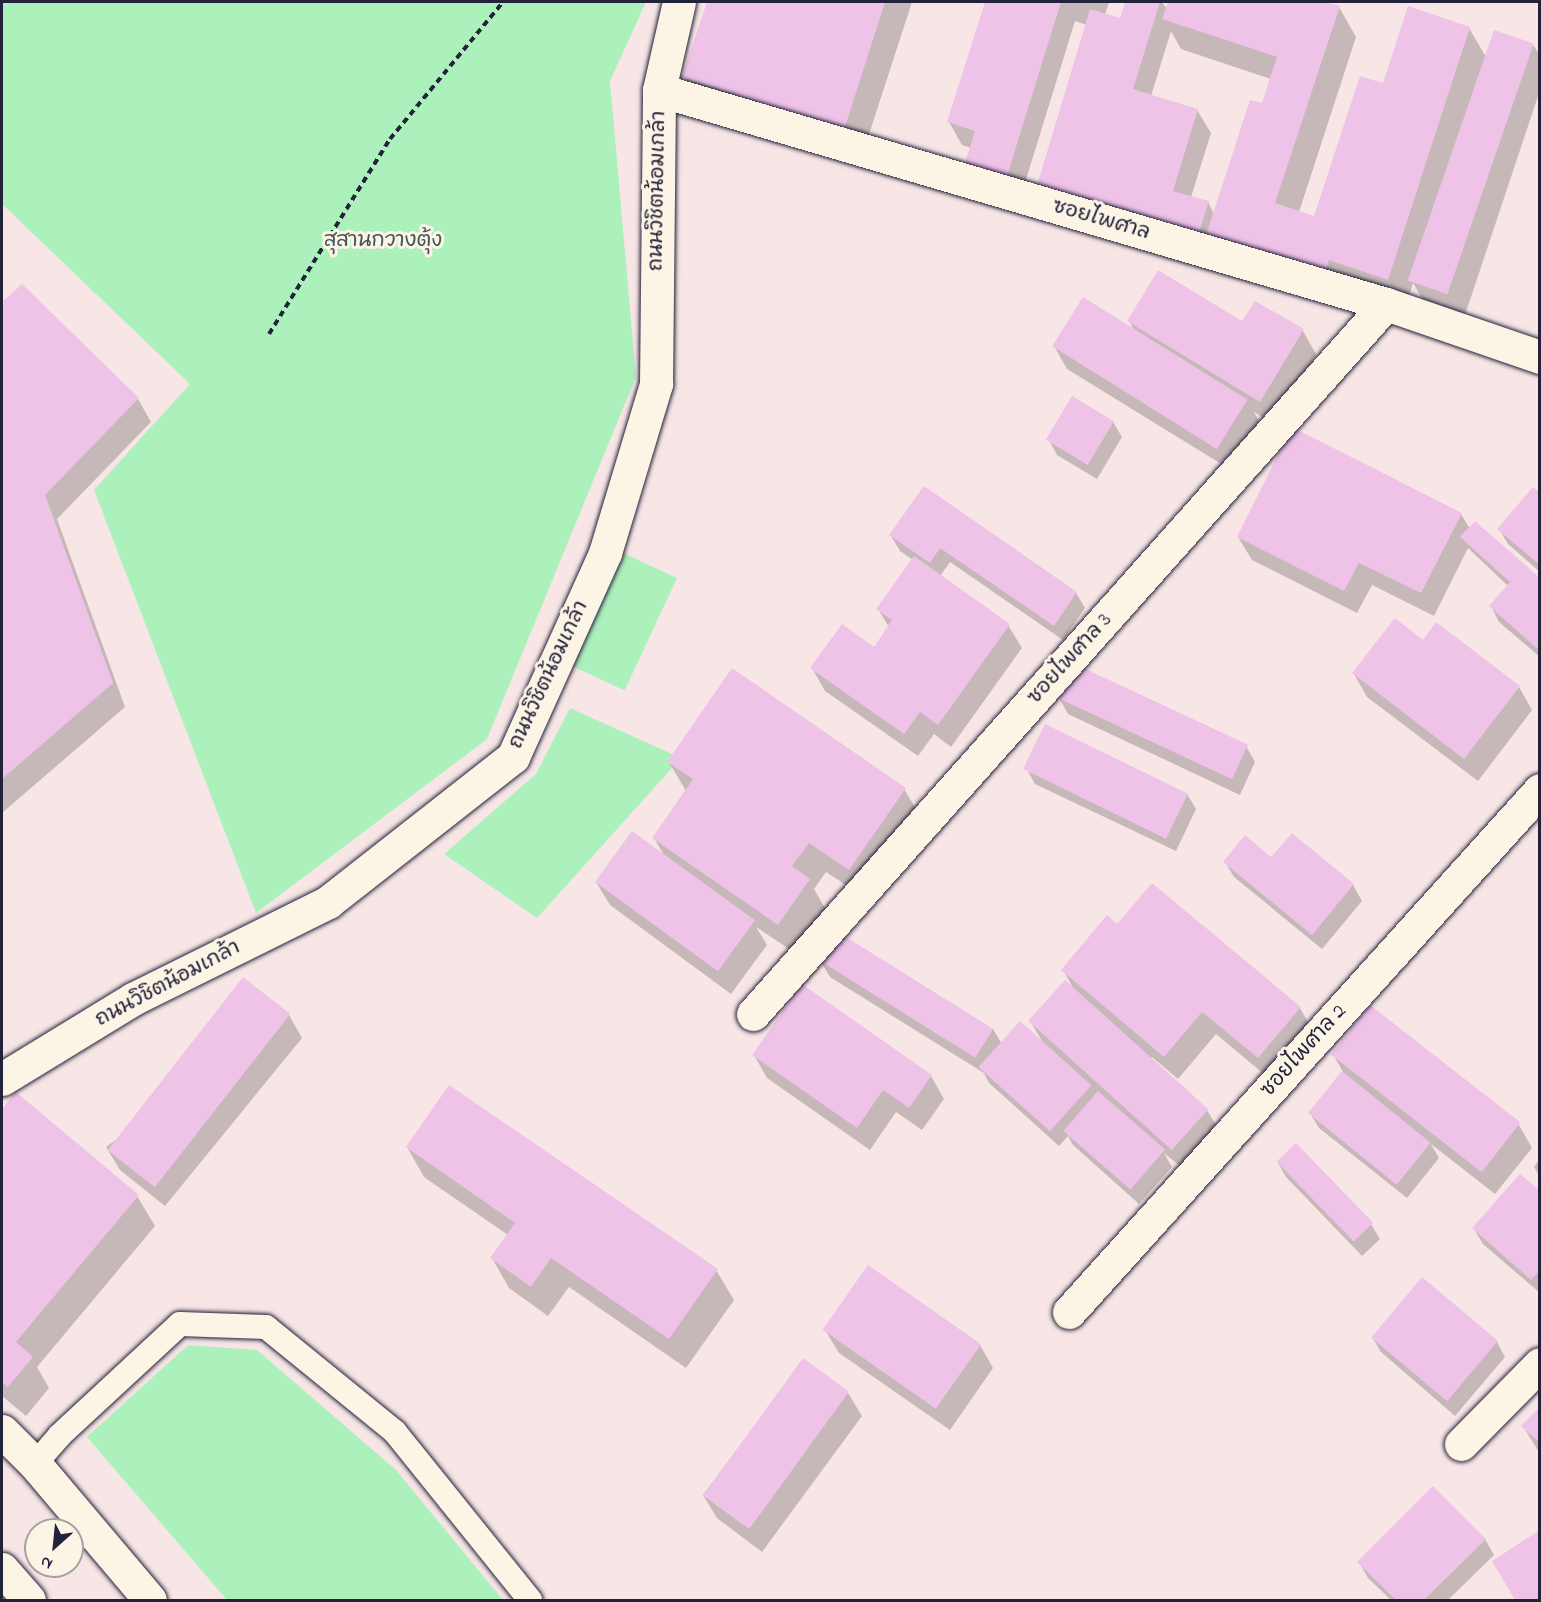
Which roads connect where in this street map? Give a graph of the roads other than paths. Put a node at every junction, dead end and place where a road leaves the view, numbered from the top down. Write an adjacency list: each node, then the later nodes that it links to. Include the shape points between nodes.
1 (679, 2): 2 (street, ถนนวิชิตน้อมเกล้า)
2 (659, 90): 3 (street, ซอยไพศาล); 7 (street, ถนนวิชิตน้อมเกล้า, via 656,384 605,553 513,757 328,902 133,999)
3 (1386, 304): 4 (street, ซอยไพศาล); 6 (street, ซอยไพศาล 3)
4 (1539, 357)
5 (1539, 790): 8 (street, ซอยไพศาล 2)
6 (753, 1014)
7 (2, 1079)
8 (1069, 1312)
9 (1539, 1364): 11 (street)
10 (2, 1431): 12 (street)
11 (1461, 1444)
12 (35, 1464): 15 (street); 16 (lane, via 91,1405 180,1324 266,1327 395,1432)
13 (2, 1569): 14 (street)
14 (29, 1600)
15 (150, 1600)
16 (530, 1600)

